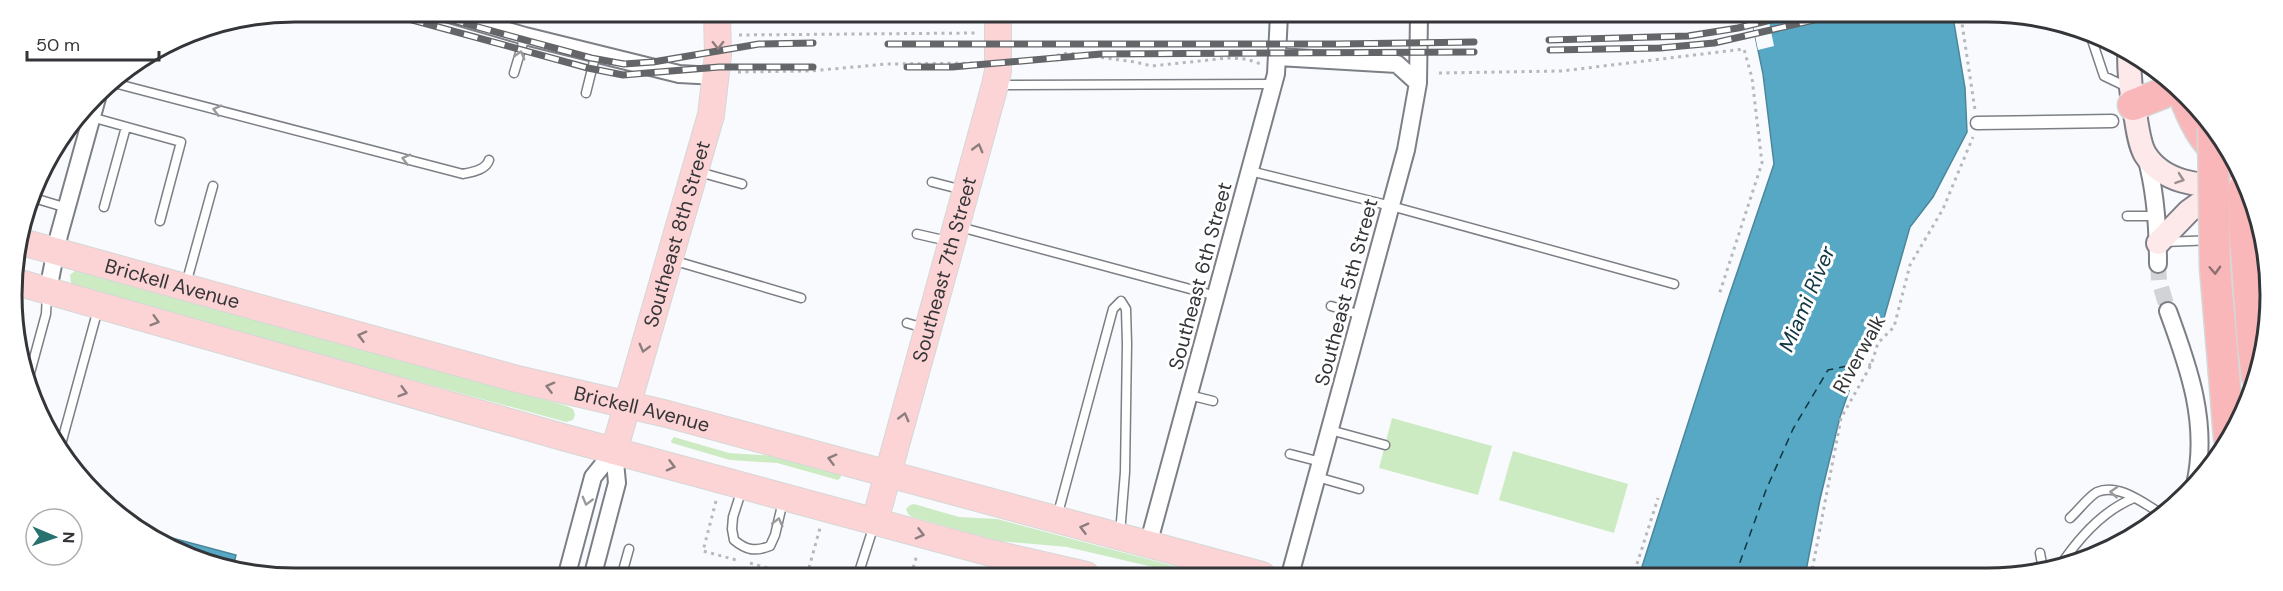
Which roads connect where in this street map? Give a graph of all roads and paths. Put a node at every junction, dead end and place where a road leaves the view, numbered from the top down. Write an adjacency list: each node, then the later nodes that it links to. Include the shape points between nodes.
1 (477, 22): 9 (street)
2 (718, 22): 18 (main road, Southeast 8th Street, one-way to 18)
3 (998, 22): 22 (main road, Southeast 7th Street)
4 (1278, 22): 12 (street, Southeast 6th Street)
5 (1419, 22): 19 (street, Southeast 5th Street)
6 (1962, 22): 29 (path, Riverwalk)
7 (980, 33): 8 (path)
8 (739, 35)
9 (525, 36): 11 (street); 16 (lane, one-way to 9)
10 (2093, 43): 25 (lane, via 2104,76)
11 (596, 53): 18 (street, via 679,74); 24 (lane)
12 (1271, 61): 15 (path, via 1228,58 1152,66 1068,53); 19 (street, via 1397,64); 20 (street, Southeast 6th Street)
13 (2128, 62): 25 (main road)
14 (980, 63): 18 (path, via 886,64)
15 (1017, 64)
16 (514, 73)
17 (1439, 73): 62 (path, via 1562,71 1744,49 1752,78 1762,163)
18 (727, 74): 34 (main road, Southeast 8th Street)
19 (1418, 83): 45 (street, Southeast 5th Street)
20 (1273, 84): 22 (lane); 35 (street, Southeast 6th Street)
21 (121, 85): 33 (lane, one-way to 21, via 479,170 463,174)
22 (995, 85): 43 (main road, Southeast 7th Street, one-way to 22)
23 (2167, 89): 25 (highway)
24 (586, 93)
25 (2125, 105): 29 (street); 32 (main road)
26 (94, 111): 28 (street)
27 (2192, 114): 36 (highway, via 2202,137)
28 (92, 117): 30 (lane); 47 (street)
29 (1977, 123): 72 (path, Riverwalk, via 1942,209 1910,265 1894,327 1878,343)
30 (126, 127): 46 (lane); 50 (lane, via 181,142)
31 (2213, 143): 76 (highway, one-way to 76, bridge, via 2215,267)
32 (2144, 153): 37 (main road, one-way to 37, via 2169,176 2180,180); 49 (street)
33 (489, 160)
34 (696, 171): 40 (lane); 57 (main road, Southeast 8th Street)
35 (1250, 171): 45 (lane); 63 (street, Southeast 6th Street)
36 (2232, 175)
37 (2235, 181)
38 (2236, 181): 56 (main road, via 2189,211)
39 (932, 182): 43 (lane)
40 (742, 184)
41 (2236, 184): 69 (highway, bridge)
42 (213, 186): 60 (lane)
43 (966, 191): 52 (main road, Southeast 7th Street)
44 (40, 200): 47 (lane)
45 (1391, 206): 59 (lane); 68 (street, Southeast 5th Street)
46 (104, 207)
47 (67, 208): 55 (street)
48 (2127, 216): 49 (lane)
49 (2156, 216): 56 (street)
50 (160, 221)
51 (917, 234): 52 (lane)
52 (955, 234): 63 (lane); 84 (main road, Southeast 7th Street, one-way to 52, via 918,326)
53 (2254, 240): 56 (lane)
54 (28, 244): 55 (main road, Brickell Avenue)
55 (55, 251): 60 (main road, Brickell Avenue); 61 (street)
56 (2158, 254)
57 (668, 259): 64 (lane); 75 (main road, Southeast 8th Street, one-way to 75)
58 (23, 284): 61 (main road, Brickell Avenue)
59 (1674, 284)
60 (186, 288): 75 (main road, Brickell Avenue, one-way to 60)
61 (48, 291): 65 (main road, Brickell Avenue); 71 (lane)
62 (1719, 295)
63 (1216, 296): 73 (street, Southeast 6th Street)
64 (801, 298)
65 (99, 305): 78 (lane); 80 (main road, Brickell Avenue, one-way to 80)
66 (1330, 306): 68 (lane)
67 (2168, 311): 82 (street, via 2192,376)
68 (1361, 315): 77 (street, Southeast 5th Street)
69 (2254, 353)
70 (1861, 363): 72 (path)
71 (32, 365)
72 (1871, 365): 114 (path, Riverwalk, via 1841,418)
73 (1189, 395): 74 (lane); 97 (street, Southeast 6th Street)
74 (1213, 401)
75 (627, 406): 80 (main road, Southeast 8th Street); 84 (main road, Brickell Avenue, one-way to 75)
76 (2228, 424)
77 (1330, 430): 79 (lane); 83 (street, Southeast 5th Street)
78 (63, 438)
79 (1385, 445)
80 (614, 451): 85 (main road, Brickell Avenue, one-way to 85); 104 (street, one-way to 104, via 593,477); 105 (street, via 617,483)
81 (1290, 454): 83 (lane)
82 (2199, 468)
83 (1319, 469): 86 (lane); 112 (street, Southeast 5th Street)
84 (888, 474): 93 (main road, Brickell Avenue); 94 (main road, Southeast 7th Street)
85 (742, 485): 87 (main road, Brickell Avenue); 87 (lane, one-way to 87, via 732,529 734,540 758,551 770,546)
86 (1359, 489)
87 (784, 496): 94 (main road, Brickell Avenue)
88 (717, 498): 99 (path)
89 (1658, 498): 113 (path)
90 (2134, 498): 91 (lane); 92 (lane, one-way to 92, via 2109,490 2097,493); 102 (lane, via 2118,505)
91 (2156, 511)
92 (2070, 518)
93 (1056, 520): 96 (main road, Brickell Avenue, one-way to 93); 96 (lane, via 1113,309 1120,301 1126,309 1127,344)
94 (875, 521): 108 (lane); 110 (main road, Brickell Avenue, one-way to 110)
95 (820, 526): 107 (path)
96 (1120, 537): 97 (main road, Brickell Avenue)
97 (1148, 545): 111 (main road, Brickell Avenue)
98 (629, 549): 106 (lane)
99 (703, 551)
100 (2040, 553): 103 (lane)
101 (917, 554): 109 (path)
102 (2067, 556)
103 (2042, 563)
104 (569, 568)
105 (595, 568)
106 (624, 568)
107 (809, 568)
108 (860, 568)
109 (913, 568)
110 (1047, 568)
111 (1235, 568)
112 (1292, 568)
113 (1634, 568)
114 (1813, 568)

